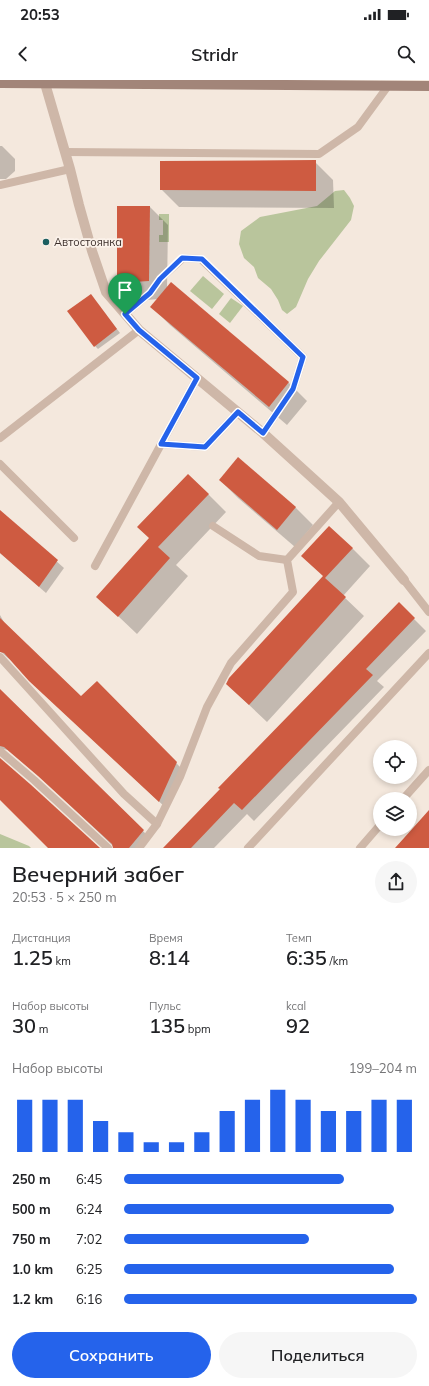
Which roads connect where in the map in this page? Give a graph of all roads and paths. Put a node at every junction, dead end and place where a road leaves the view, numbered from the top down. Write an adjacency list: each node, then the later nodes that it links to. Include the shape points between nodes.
1 (44, 81): 2 (street); 3 (street); 5 (street)
2 (0, 83)
3 (388, 86): 4 (street); 5 (lane, via 358,127 319,154)
4 (429, 86)
5 (65, 152): 6 (street)
6 (70, 169): 7 (lane); 8 (street, via 90,245 106,292)
7 (0, 185)
8 (125, 314): 9 (street); 12 (lane, via 150,293 160,279 182,258 202,259 303,357 293,389)
9 (139, 330): 10 (street); 13 (lane)
10 (197, 378): 11 (street); 14 (lane)
11 (238, 412): 12 (street); 14 (lane, via 205,447)
12 (263, 433): 16 (street)
13 (0, 438)
14 (161, 444): 20 (lane)
15 (0, 464): 18 (lane)
16 (339, 502): 19 (lane); 21 (street)
17 (213, 526): 19 (lane, via 259,556)
18 (74, 538)
19 (287, 560): 28 (lane, via 293,592 231,662 207,707 180,777)
20 (95, 566)
21 (404, 580): 22 (lane)
22 (429, 612)
23 (429, 653): 32 (lane)
24 (0, 657): 28 (lane, via 124,794)
25 (0, 751): 30 (lane)
26 (429, 770): 27 (lane)
27 (409, 792)
28 (157, 824): 31 (lane)
29 (373, 833): 33 (lane)
30 (108, 848)
31 (139, 848)
32 (248, 848)
33 (360, 848)

